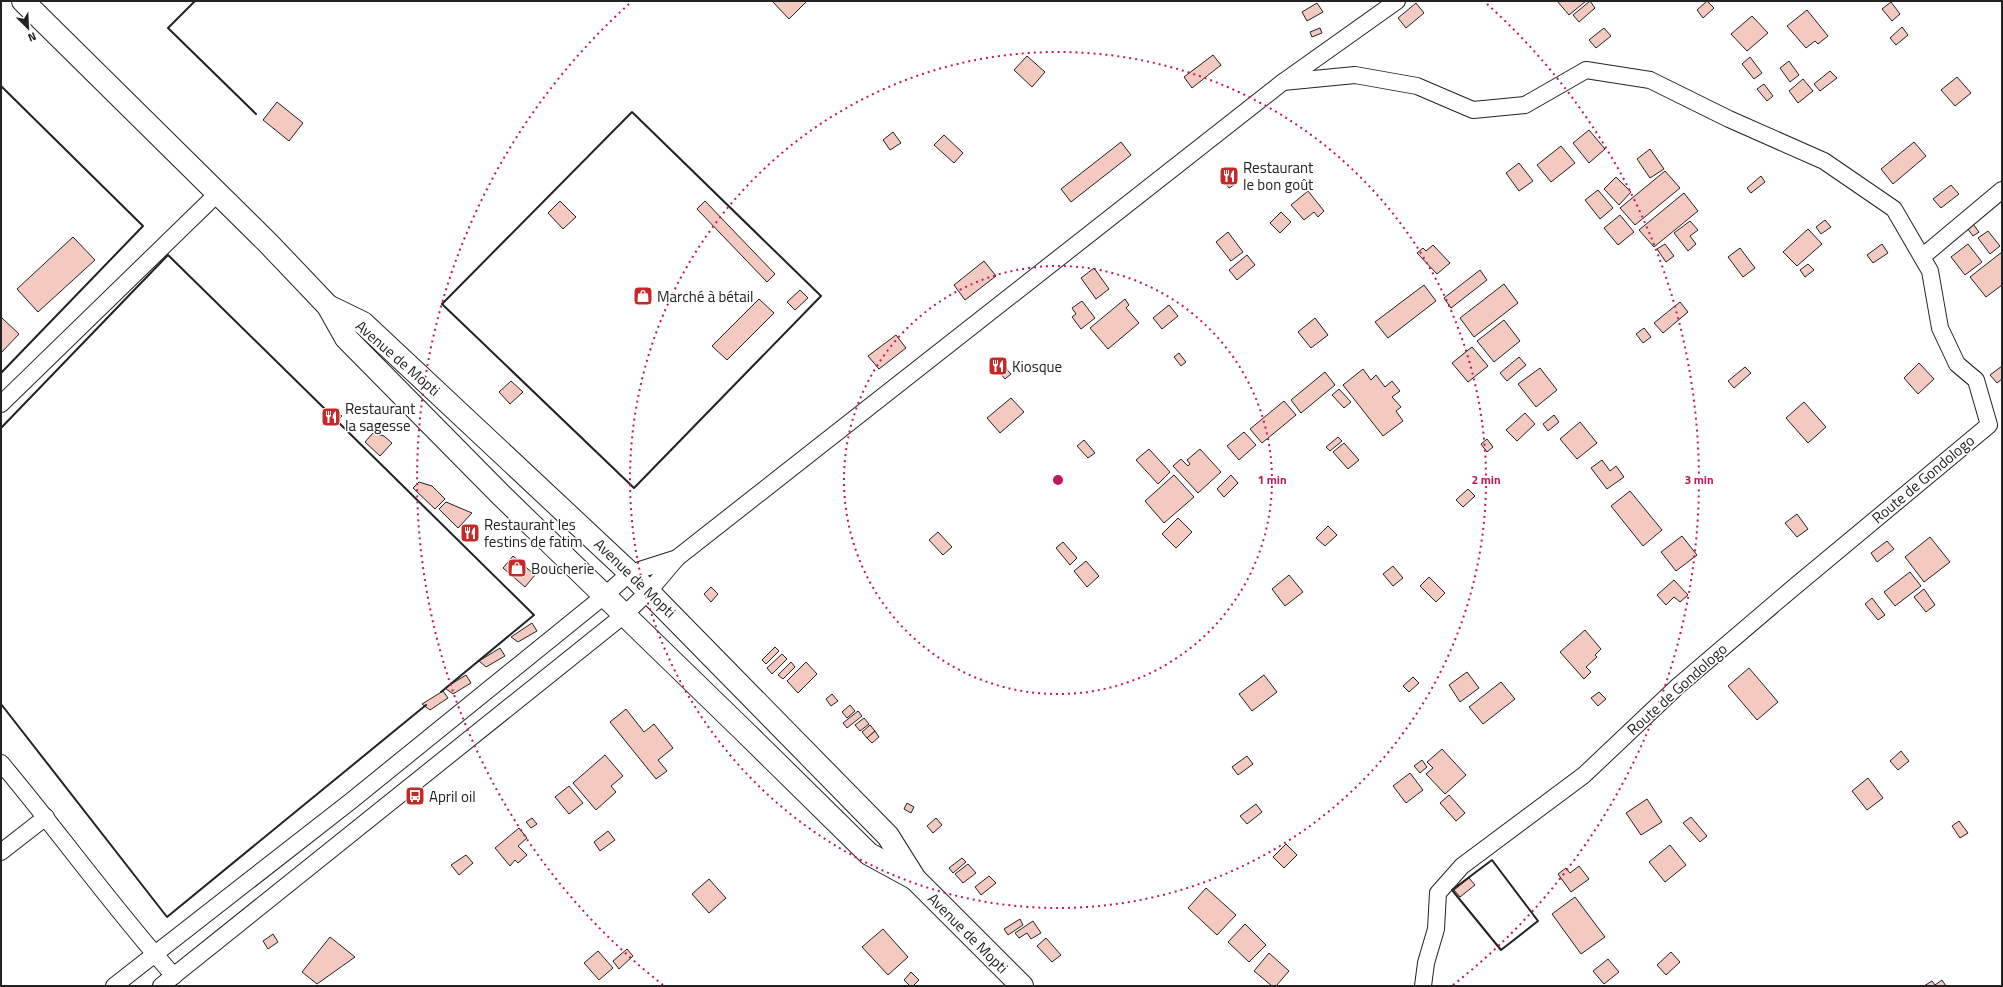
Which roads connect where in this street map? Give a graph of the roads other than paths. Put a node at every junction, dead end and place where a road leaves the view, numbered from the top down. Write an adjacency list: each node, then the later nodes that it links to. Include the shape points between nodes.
1 (23, 1): 5 (main road, Avenue de Mopti)
2 (1397, 1): 3 (street)
3 (1283, 82): 6 (street, via 1355,75 1417,86 1473,110 1525,105 1586,70 1650,80 1824,161 1894,209); 9 (street)
4 (2002, 190): 6 (street)
5 (217, 194): 7 (main road, Avenue de Mopti); 8 (street)
6 (1922, 257): 23 (street, Route de Gondologo, via 1930,271 1940,328 1957,364 1976,380 1989,425 1678,686 1584,774 1462,866 1438,893 1436,929 1426,963)
7 (328, 306): 10 (main road, Avenue de Mopti, via 363,323); 12 (main road, Avenue de Mopti, via 346,338)
8 (1, 404)
9 (678, 558): 10 (street); 11 (street)
10 (630, 573): 11 (main road, Avenue de Mopti); 12 (street)
11 (649, 591): 13 (street); 17 (main road, Avenue de Mopti, via 888,836)
12 (604, 596): 13 (main road, Avenue de Mopti); 18 (street, via 351,801)
13 (624, 615): 17 (main road, Avenue de Mopti, via 869,854); 19 (street)
14 (1, 763): 15 (street)
15 (46, 817): 16 (street); 18 (street)
16 (1, 852)
17 (915, 879): 22 (main road, Avenue de Mopti)
18 (154, 954): 19 (street); 20 (street)
19 (174, 976): 21 (street)
20 (114, 986)
21 (161, 986)
22 (1022, 986)
23 (1424, 986)

